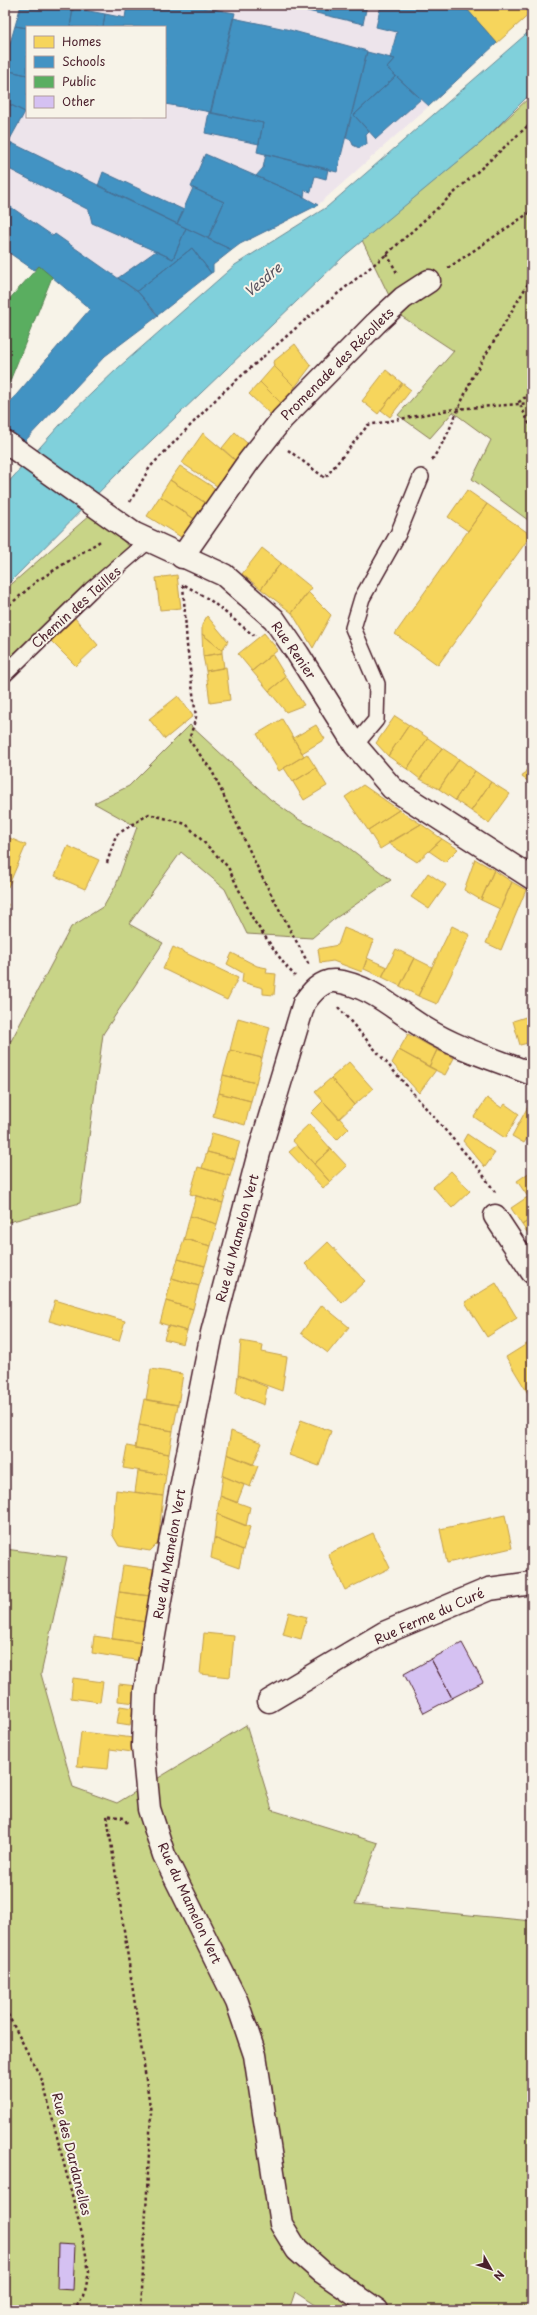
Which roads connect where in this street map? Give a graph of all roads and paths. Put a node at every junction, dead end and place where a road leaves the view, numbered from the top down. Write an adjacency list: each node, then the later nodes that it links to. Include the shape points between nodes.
1 (532, 122): 13 (path, via 387,254 305,320 222,393 150,467)
2 (532, 211): 4 (path)
3 (532, 277): 8 (path, via 472,378)
4 (429, 281): 10 (street, Promenade des Récollets, via 404,298 376,323)
5 (532, 397): 6 (path)
6 (519, 402): 7 (path); 8 (path); 9 (path)
7 (532, 402)
8 (457, 409): 10 (path, via 368,425 324,478); 12 (path, via 446,437)
9 (532, 430)
10 (268, 435): 16 (street, Promenade des Récollets)
11 (12, 447): 14 (street, Rue Renier, bridge)
12 (421, 477): 20 (lane, via 398,534 362,598 353,628 377,684 376,720)
13 (126, 508)
14 (140, 537): 16 (street, Rue Renier); 19 (lane, Chemin des Tailles, via 91,590)
15 (106, 538): 17 (path, via 37,580)
16 (182, 557): 18 (street, Rue Renier, via 224,575)
17 (5, 609)
18 (274, 619): 20 (street, Rue Renier); 23 (path, via 253,635 210,600 183,584 196,717 189,740 212,771)
19 (5, 674)
20 (356, 745): 22 (street, Rue Renier, via 392,788)
21 (107, 863): 23 (path, via 116,835 149,814 186,824 228,867 254,921 285,965)
22 (532, 878)
23 (316, 989): 24 (street, via 334,981 358,987 392,1004 426,1029); 25 (path, via 479,1169 504,1206); 33 (street, Rue du Mamelon Vert, via 304,1002 212,1333 153,1641 145,1691 142,1746 149,1809 164,1854 238,2002 255,2055 281,2224 297,2250 322,2272)
24 (532, 1074)
25 (495, 1216): 26 (street)
26 (532, 1272)
27 (532, 1583): 28 (street, Rue Ferme du Curé, via 489,1589 384,1633)
28 (269, 1701)
29 (130, 1829): 32 (path, via 124,1818 107,1815 151,2114)
30 (5, 2008): 31 (path, Rue des Dardanelles, via 43,2082 83,2238 89,2272 84,2296)
31 (74, 2310)
32 (141, 2310)
33 (377, 2310)

